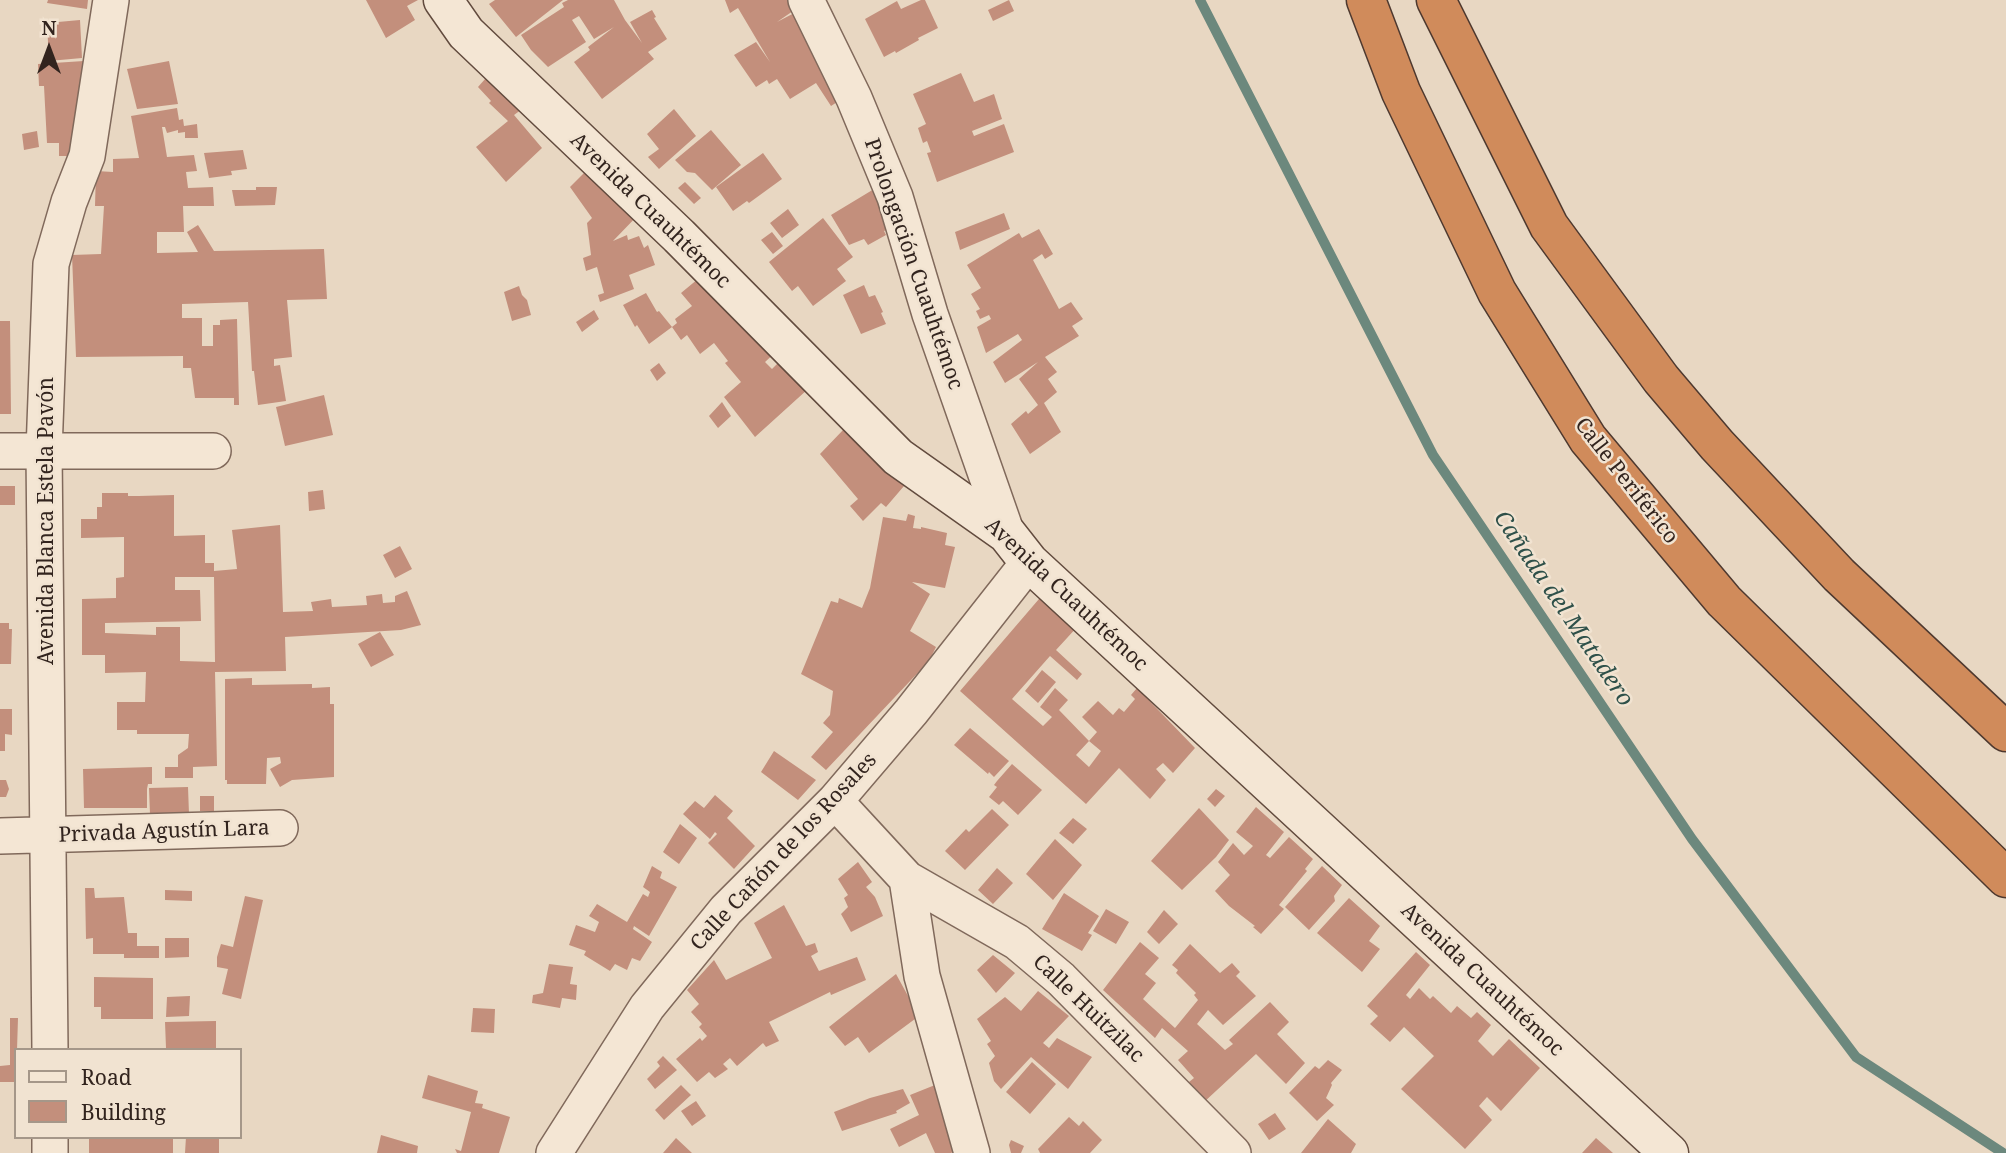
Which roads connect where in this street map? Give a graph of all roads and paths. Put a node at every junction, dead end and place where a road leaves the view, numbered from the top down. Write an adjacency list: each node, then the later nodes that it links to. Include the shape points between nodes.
1 (111, 0): 7 (street, Avenida Blanca Estela Pavón, via 87,156 51,264)
2 (443, 0): 9 (street, Avenida Cuauhtémoc, via 466,33 680,236 898,457)
3 (806, 0): 9 (street, Prolongación Cuauhtémoc, via 895,197 930,314)
4 (1366, 0): 15 (highway, Calle Periférico, via 1401,92 1497,292 1588,439 1724,601)
5 (1436, 0): 10 (highway, via 1549,226 1661,379 1839,575)
6 (0, 451): 7 (street)
7 (44, 451): 8 (street); 14 (street, Avenida Blanca Estela Pavón)
8 (212, 451)
9 (1018, 548): 11 (street, Calle Cañón de los Rosales, via 911,712); 21 (street, Avenida Cuauhtémoc)
10 (2006, 732)
11 (835, 801): 16 (street, Calle Huitzilac); 18 (street, Calle Cañón de los Rosales, via 726,910 647,1007)
12 (280, 828): 14 (street, Privada Agustín Lara)
13 (0, 836): 14 (street, Privada Agustín Lara)
14 (48, 836): 17 (street, Avenida Blanca Estela Pavón)
15 (2006, 878)
16 (907, 879): 19 (street, via 922,976); 20 (street, Calle Huitzilac, via 1017,942 1052,971)
17 (50, 1048)
18 (554, 1153)
19 (972, 1153)
20 (1233, 1153)
21 (1669, 1153)

